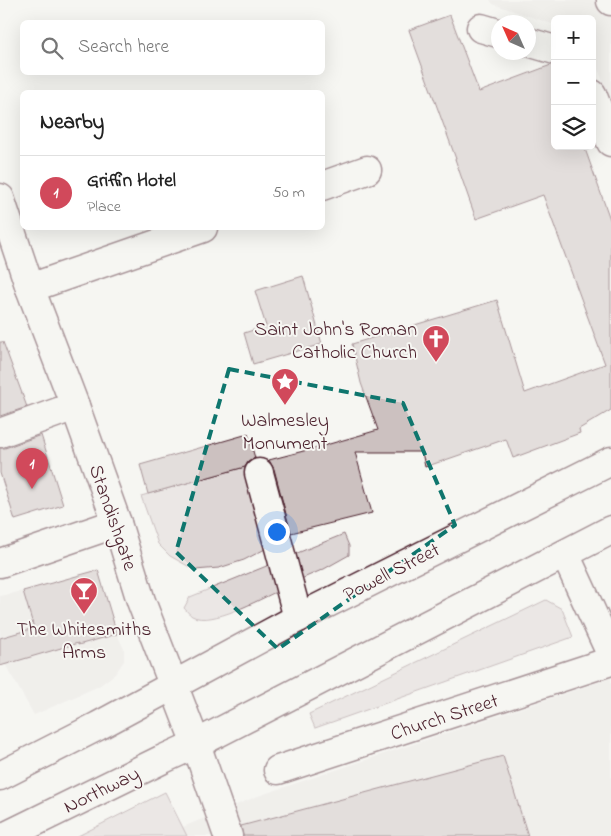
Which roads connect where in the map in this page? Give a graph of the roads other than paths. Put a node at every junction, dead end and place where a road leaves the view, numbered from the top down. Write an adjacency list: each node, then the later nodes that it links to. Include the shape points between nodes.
1 (536, 44): 2 (street)
2 (551, 49)
3 (596, 104): 4 (street)
4 (611, 142)
5 (367, 170): 6 (street)
6 (325, 185)
7 (0, 198): 9 (street, Standishgate)
8 (197, 230): 10 (street)
9 (5, 232): 10 (street, Standishgate)
10 (30, 288): 11 (street, Standishgate)
11 (75, 406): 12 (street); 15 (street, Standishgate)
12 (0, 433)
13 (611, 461): 19 (street, Powell Street)
14 (259, 473): 19 (street)
15 (117, 523): 18 (street); 22 (street, Standishgate, via 141,601)
16 (611, 530): 17 (street)
17 (565, 554): 20 (street); 23 (street)
18 (0, 563)
19 (298, 618): 22 (street, Powell Street)
20 (611, 654)
21 (611, 661): 24 (street, Church Street)
22 (173, 685): 23 (street, Standishgate); 25 (street)
23 (196, 744): 26 (street, Northway); 27 (street, Standishgate)
24 (278, 770)
25 (0, 776)
26 (6, 836)
27 (228, 836)

